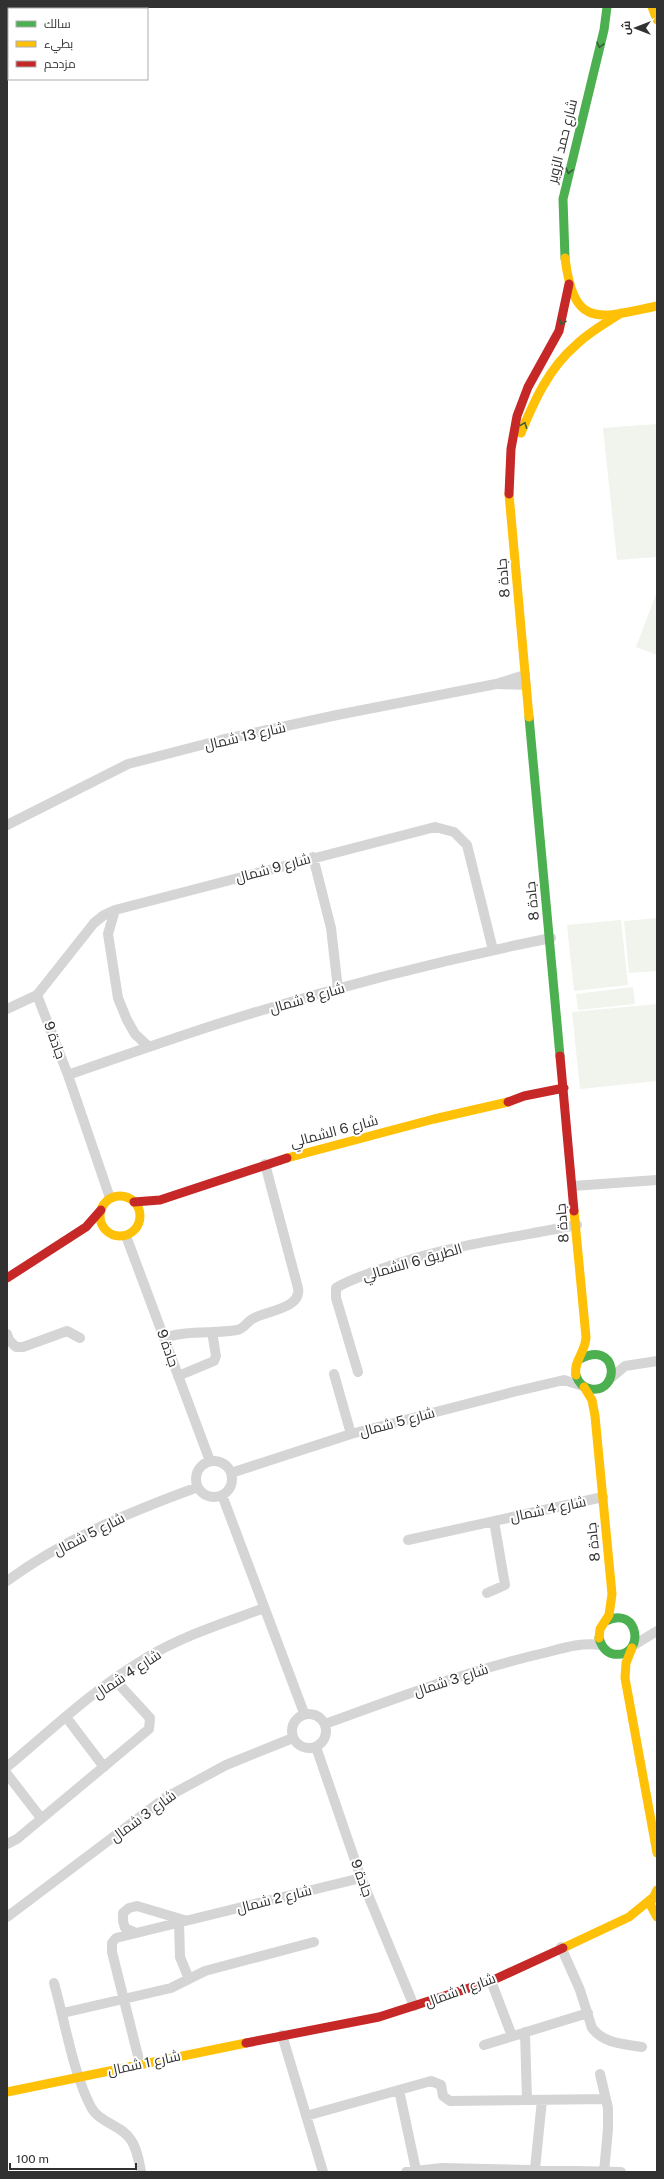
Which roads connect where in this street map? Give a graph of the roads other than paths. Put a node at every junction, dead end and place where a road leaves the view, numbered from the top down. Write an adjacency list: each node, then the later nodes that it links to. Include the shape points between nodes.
1 (607, 7): 4 (main road, شارع حمد الزوير, one-way to 4, via 604,30 564,195 563,222)
2 (652, 7): 3 (main road)
3 (657, 20)
4 (569, 284): 6 (main road, via 587,312); 7 (main road, جادة 8, one-way to 7, via 564,317 520,405 512,437)
5 (657, 306): 6 (main road)
6 (620, 313): 7 (main road, جادة 8, one-way to 6, via 533,402 545,380 569,350)
7 (510, 461): 8 (main road, جادة 8, via 510,493)
8 (525, 680): 9 (street, شارع 13 شمال, via 337,715 221,740 128,764); 12 (main road, جادة 8)
9 (7, 825)
10 (313, 858): 11 (street, شارع 9 شمال); 13 (street, شارع 9 شمال, via 435,827 454,832 467,845 472,860); 14 (street, via 332,928)
11 (115, 910): 15 (street, شارع 9 شمال, via 94,924); 17 (street, via 108,934 118,998 135,1034)
12 (551, 938): 13 (street, شارع 8 شمال); 19 (main road, جادة 8)
13 (493, 950): 14 (street, شارع 8 شمال)
14 (338, 989): 17 (street, شارع 8 شمال)
15 (37, 995): 16 (street, شارع 9 شمال); 18 (street, جادة 9)
16 (7, 1008)
17 (149, 1047): 18 (street, شارع 8 شمال)
18 (68, 1074): 23 (street, جادة 9)
19 (564, 1092): 20 (main road, شارع 6 الشمالي, via 521,1103 510,1102 434,1119); 22 (main road, جادة 8)
20 (265, 1164): 24 (main road, شارع 6 الشمالي); 33 (street, via 298,1288 298,1297 293,1303 252,1319 240,1329)
21 (657, 1180): 22 (street)
22 (573, 1186): 28 (main road, جادة 8)
23 (110, 1198): 25 (main road, via 123,1196); 26 (main road)
24 (168, 1198): 25 (main road, شارع 6 الشمالي, via 152,1202); 27 (main road, شارع 6 الشمالي)
25 (134, 1202): 27 (main road, via 140,1214)
26 (101, 1210): 29 (main road, via 101,1224); 31 (main road, via 91,1223)
27 (139, 1221): 30 (main road, via 137,1227)
28 (577, 1225): 35 (main road, جادة 8); 42 (street, الطريق 6 الشمالي, via 400,1262 346,1281 336,1288 336,1298)
29 (105, 1230): 30 (main road, via 118,1237); 31 (main road)
30 (126, 1236): 37 (street, جادة 9)
31 (70, 1237): 32 (main road)
32 (7, 1278)
33 (212, 1332): 37 (street); 44 (street, via 216,1356 214,1361)
34 (7, 1334): 36 (street, via 16,1347 23,1347 67,1331)
35 (586, 1337): 38 (main road, جادة 8); 39 (main road, جادة 8)
36 (80, 1338)
37 (164, 1338): 44 (street, جادة 9)
38 (602, 1355): 39 (main road, via 585,1355); 41 (street); 46 (main road, via 612,1369)
39 (579, 1361): 45 (street); 47 (main road, via 576,1376)
40 (657, 1361): 41 (street)
41 (625, 1366): 46 (street)
42 (358, 1372)
43 (334, 1374): 49 (street)
44 (178, 1376): 50 (street, جادة 9)
45 (564, 1380): 47 (street); 49 (street, شارع 5 شمال)
46 (609, 1381): 47 (main road, via 595,1390); 48 (main road, جادة 8)
47 (584, 1387): 48 (main road, جادة 8, via 592,1400)
48 (595, 1416): 54 (main road, جادة 8)
49 (351, 1434): 51 (street, شارع 5 شمال)
50 (210, 1461): 51 (street, via 224,1464); 52 (street, via 198,1472)
51 (232, 1473): 53 (street, via 231,1486)
52 (198, 1487): 53 (street, via 210,1496); 57 (street, شارع 5 شمال, via 140,1508 113,1521 60,1548)
53 (222, 1495): 60 (street)
54 (603, 1497): 55 (street, شارع 4 شمال); 59 (main road, جادة 8)
55 (494, 1521): 56 (street, شارع 4 شمال); 58 (street, شارع 4 شمال, via 505,1584)
56 (408, 1540)
57 (7, 1581)
58 (487, 1593)
59 (612, 1594): 61 (main road, جادة 8); 62 (main road, جادة 8)
60 (264, 1608): 69 (street, شارع 4 شمال, via 199,1632 146,1658); 70 (street)
61 (606, 1621): 62 (main road, via 615,1617); 64 (main road)
62 (632, 1624): 63 (street); 66 (main road, via 636,1638)
63 (657, 1630): 66 (street)
64 (599, 1631): 65 (street, شارع 3 شمال); 67 (main road)
65 (580, 1644): 67 (street, شارع 3 شمال); 72 (street, شارع 3 شمال, via 464,1675)
66 (633, 1646): 67 (main road, via 620,1654); 68 (main road, via 626,1663)
67 (604, 1648): 68 (main road)
68 (624, 1678): 80 (main road)
69 (115, 1680): 71 (street, شارع 4 شمال); 76 (street, via 150,1718 151,1724 148,1731)
70 (304, 1713): 72 (street, via 320,1717); 73 (street, via 295,1719 291,1728)
71 (66, 1717): 75 (street, شارع 4 شمال); 76 (street)
72 (325, 1724): 74 (street, via 324,1737)
73 (292, 1738): 74 (street, via 298,1745); 84 (street, شارع 3 شمال, via 226,1765 165,1798)
74 (316, 1747): 81 (street, جادة 9)
75 (7, 1767)
76 (104, 1767): 78 (street)
77 (7, 1774): 78 (street)
78 (41, 1818): 79 (street)
79 (7, 1844)
80 (657, 1853)
81 (361, 1878): 87 (street, شارع 2 شمال); 95 (street, جادة 9)
82 (657, 1890): 83 (main road, شارع 1 شمال)
83 (651, 1899): 85 (main road, شارع 1 شمال, via 641,1910); 86 (main road)
84 (7, 1917)
85 (629, 1917): 86 (main road, شارع 1 شمال); 90 (main road, شارع 1 شمال)
86 (651, 1918)
87 (183, 1921): 88 (street, شارع 2 شمال); 88 (street, شارع 2 شمال, via 137,1906 129,1908 124,1913 123,1921 125,1928); 91 (street, via 180,1957)
88 (134, 1932): 94 (street, شارع 2 شمال, via 116,1938 112,1943)
89 (314, 1942): 91 (street, via 205,1971)
90 (561, 1947): 92 (main road, شارع 1 شمال); 97 (street)
91 (189, 1979): 94 (street, via 171,1988)
92 (490, 1981): 95 (main road, شارع 1 شمال); 100 (street)
93 (54, 1983): 96 (street)
94 (124, 2000): 96 (street); 103 (street, شارع 2 شمال)
95 (414, 2006): 99 (main road, شارع 1 شمال, via 379,2017)
96 (62, 2013): 105 (street)
97 (588, 2014): 98 (street); 102 (street, via 592,2028 600,2037)
98 (526, 2032): 100 (street); 109 (street)
99 (282, 2035): 103 (main road, شارع 1 شمال); 111 (street)
100 (512, 2036): 101 (street)
101 (484, 2044)
102 (642, 2047)
103 (140, 2064): 105 (main road, شارع 1 شمال)
104 (600, 2074): 108 (street)
105 (80, 2077): 107 (main road, شارع 1 شمال); 115 (street, via 92,2110 121,2129 131,2140)
106 (399, 2090): 109 (street, via 433,2082 441,2085 443,2096 450,2101); 111 (street); 114 (street)
107 (7, 2092)
108 (606, 2099): 110 (street); 117 (street, via 608,2129)
109 (527, 2100): 110 (street)
110 (542, 2100): 112 (street)
111 (306, 2116): 116 (street)
112 (535, 2169): 113 (street); 117 (street)
113 (442, 2170): 114 (street)
114 (411, 2171)
115 (141, 2172)
116 (323, 2172)
117 (604, 2172): 118 (street)
118 (621, 2172)

